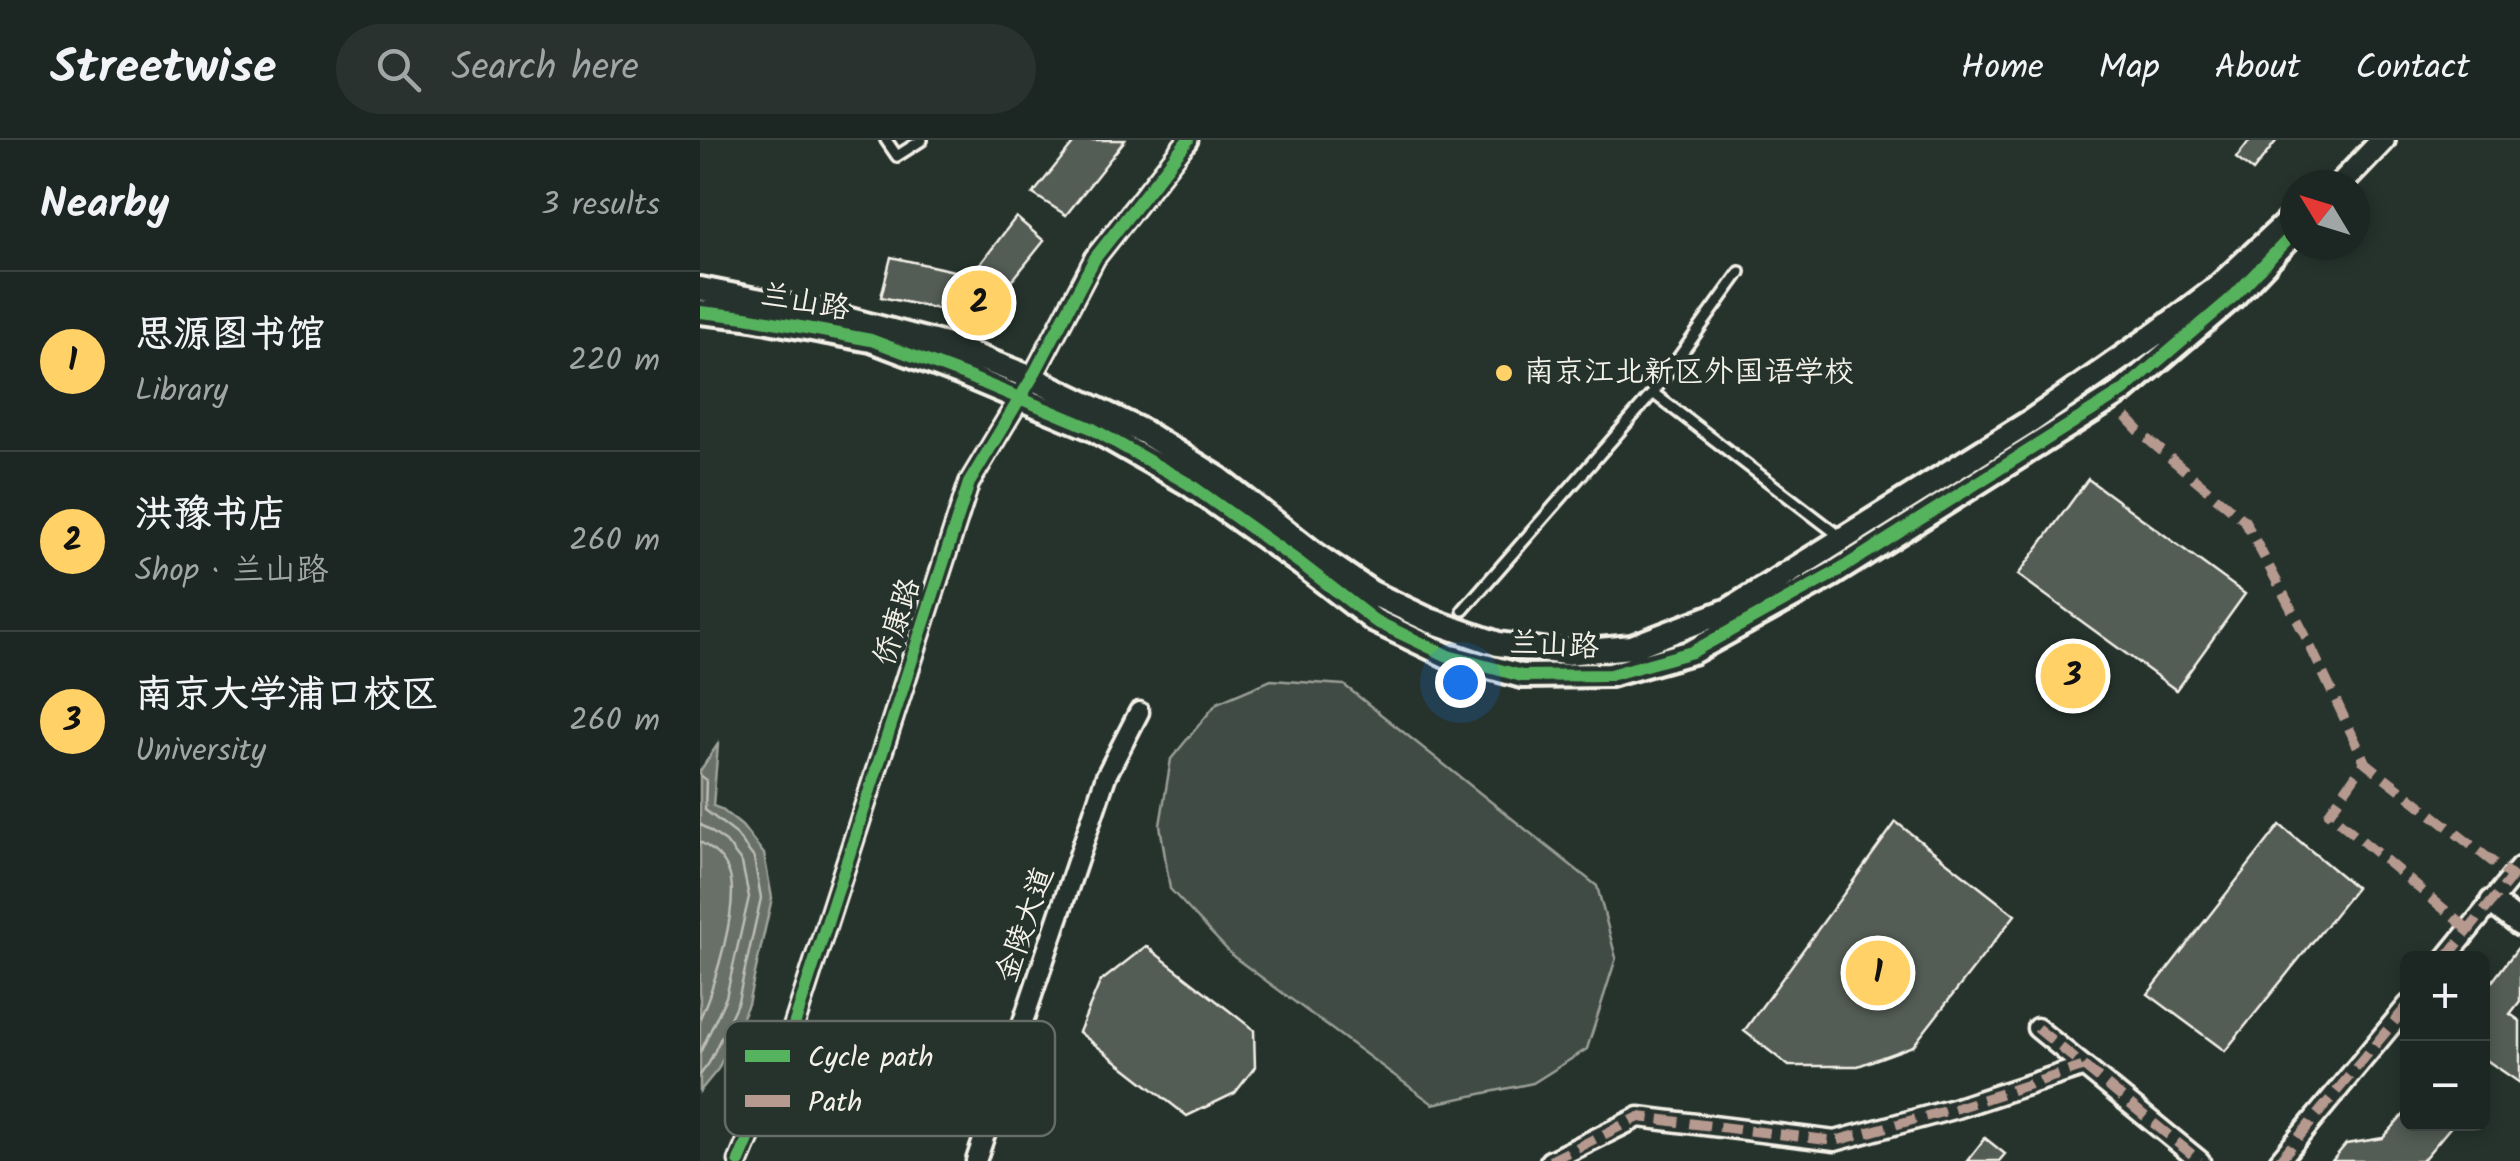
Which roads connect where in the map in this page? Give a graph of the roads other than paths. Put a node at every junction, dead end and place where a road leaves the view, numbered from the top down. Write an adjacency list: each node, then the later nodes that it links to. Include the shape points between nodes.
1 (886, 140): 2 (lane, via 897,156)
2 (922, 140)
3 (1188, 140): 13 (street, 侨康路, via 1096,258)
4 (2366, 140): 6 (street)
5 (2384, 140): 7 (street)
6 (2337, 170)
7 (2355, 170)
8 (2280, 228): 15 (street, 兰山路, via 2157,333)
9 (2280, 248): 13 (street, 兰山路, via 2123,391 1834,574 1692,652 1610,675 1522,676 1448,656 1374,621 1189,484)
10 (1740, 272): 14 (lane)
11 (700, 289): 13 (street, 兰山路, via 952,347)
12 (700, 312): 13 (street, 兰山路, via 871,340)
13 (1026, 388): 15 (street, 兰山路, via 1144,432 1218,478 1372,593 1498,644 1565,652 1632,647 1729,610); 23 (street, 侨康路, via 968,483)
14 (1652, 393): 15 (lane); 16 (lane)
15 (1843, 539)
16 (1463, 610)
17 (1140, 712): 24 (street, 金陵大道, via 1106,776)
18 (2520, 867): 19 (street)
19 (2492, 902): 20 (street); 21 (street)
20 (2520, 924)
21 (2452, 951)
22 (2400, 1015): 33 (street)
23 (795, 1021)
24 (1023, 1021)
25 (2037, 1028): 26 (street)
26 (2082, 1067): 31 (street, via 1835,1141 1638,1117); 32 (street)
27 (750, 1136): 29 (street, 侨康路)
28 (984, 1136): 30 (street, 金陵大道)
29 (739, 1161)
30 (976, 1161)
31 (1550, 1161)
32 (2200, 1161)
33 (2279, 1161)

